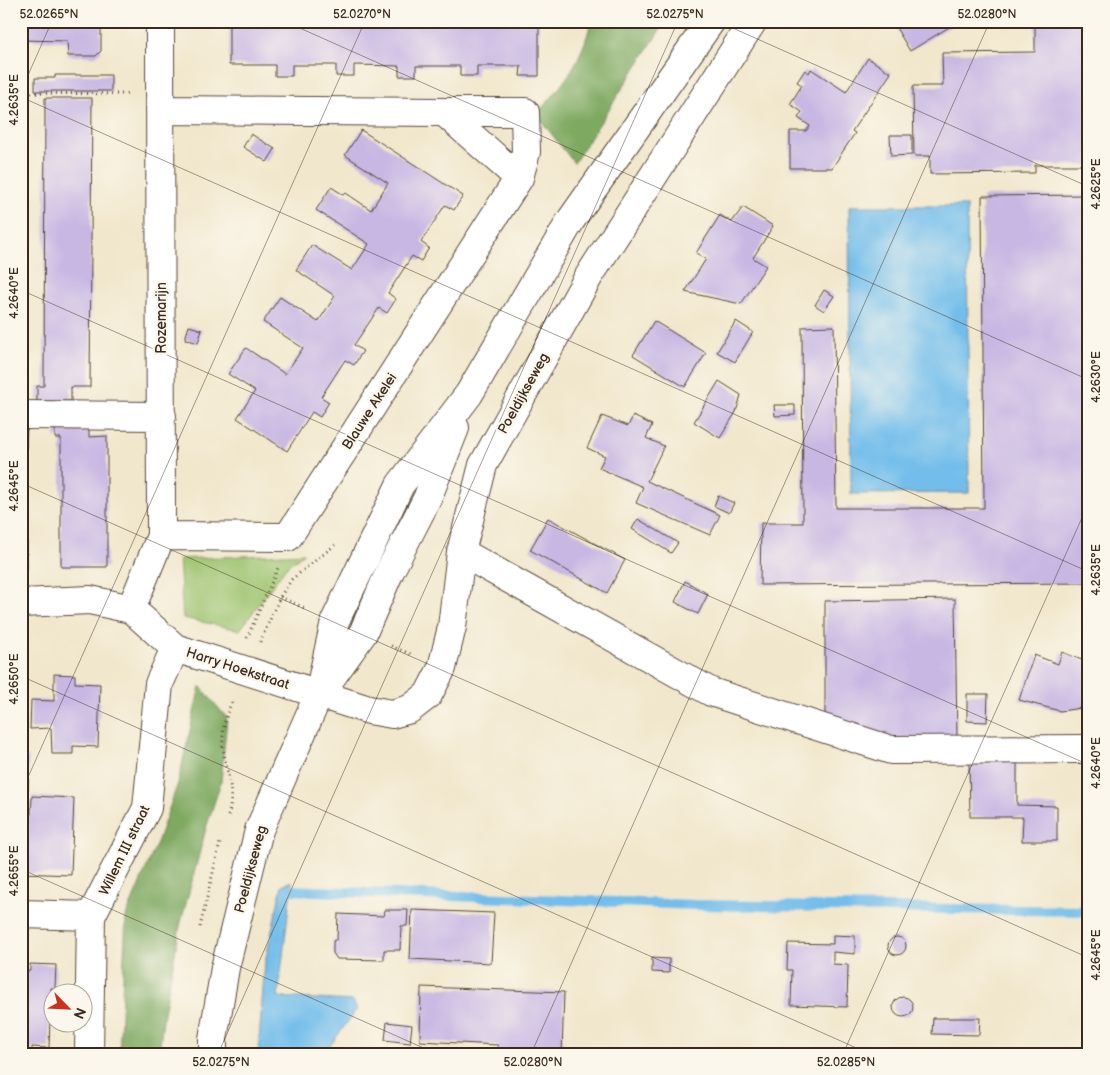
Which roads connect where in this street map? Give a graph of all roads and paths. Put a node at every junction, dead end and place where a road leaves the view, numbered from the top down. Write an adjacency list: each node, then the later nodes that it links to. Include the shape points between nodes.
1 (160, 21): 5 (street, Rozemarijn)
2 (711, 21): 17 (street, Poeldijkseweg, via 571,220 469,394 400,485 335,621)
3 (753, 21): 12 (street, Poeldijkseweg, via 589,276 483,465)
4 (21, 93): 5 (path)
5 (160, 102): 6 (street, Blauwe Akelei); 9 (street, Rozemarijn)
6 (444, 112): 7 (street); 7 (street, Blauwe Akelei, via 525,112 526,152)
7 (519, 178): 11 (street, Blauwe Akelei)
8 (21, 415): 9 (street)
9 (162, 416): 10 (street, Rozemarijn)
10 (160, 536): 11 (street); 14 (street, Rozemarijn)
11 (288, 537): 16 (path, via 285,552)
12 (461, 552): 17 (street, Poeldijkseweg, via 452,627 444,660 428,695 410,709 392,714); 18 (street, via 711,692 891,750)
13 (21, 603): 14 (street, via 90,600)
14 (131, 608): 15 (street, Harry Hoekstraat)
15 (175, 648): 16 (street, Harry Hoekstraat); 20 (street, Willem III straat, via 159,684 147,808)
16 (234, 668): 17 (street, Harry Hoekstraat)
17 (319, 694): 22 (street, Poeldijkseweg, via 260,830 225,968 213,1039)
18 (1082, 749)
19 (21, 914): 20 (street)
20 (91, 916): 21 (street, Willem III straat)
21 (89, 1054)
22 (214, 1054)

